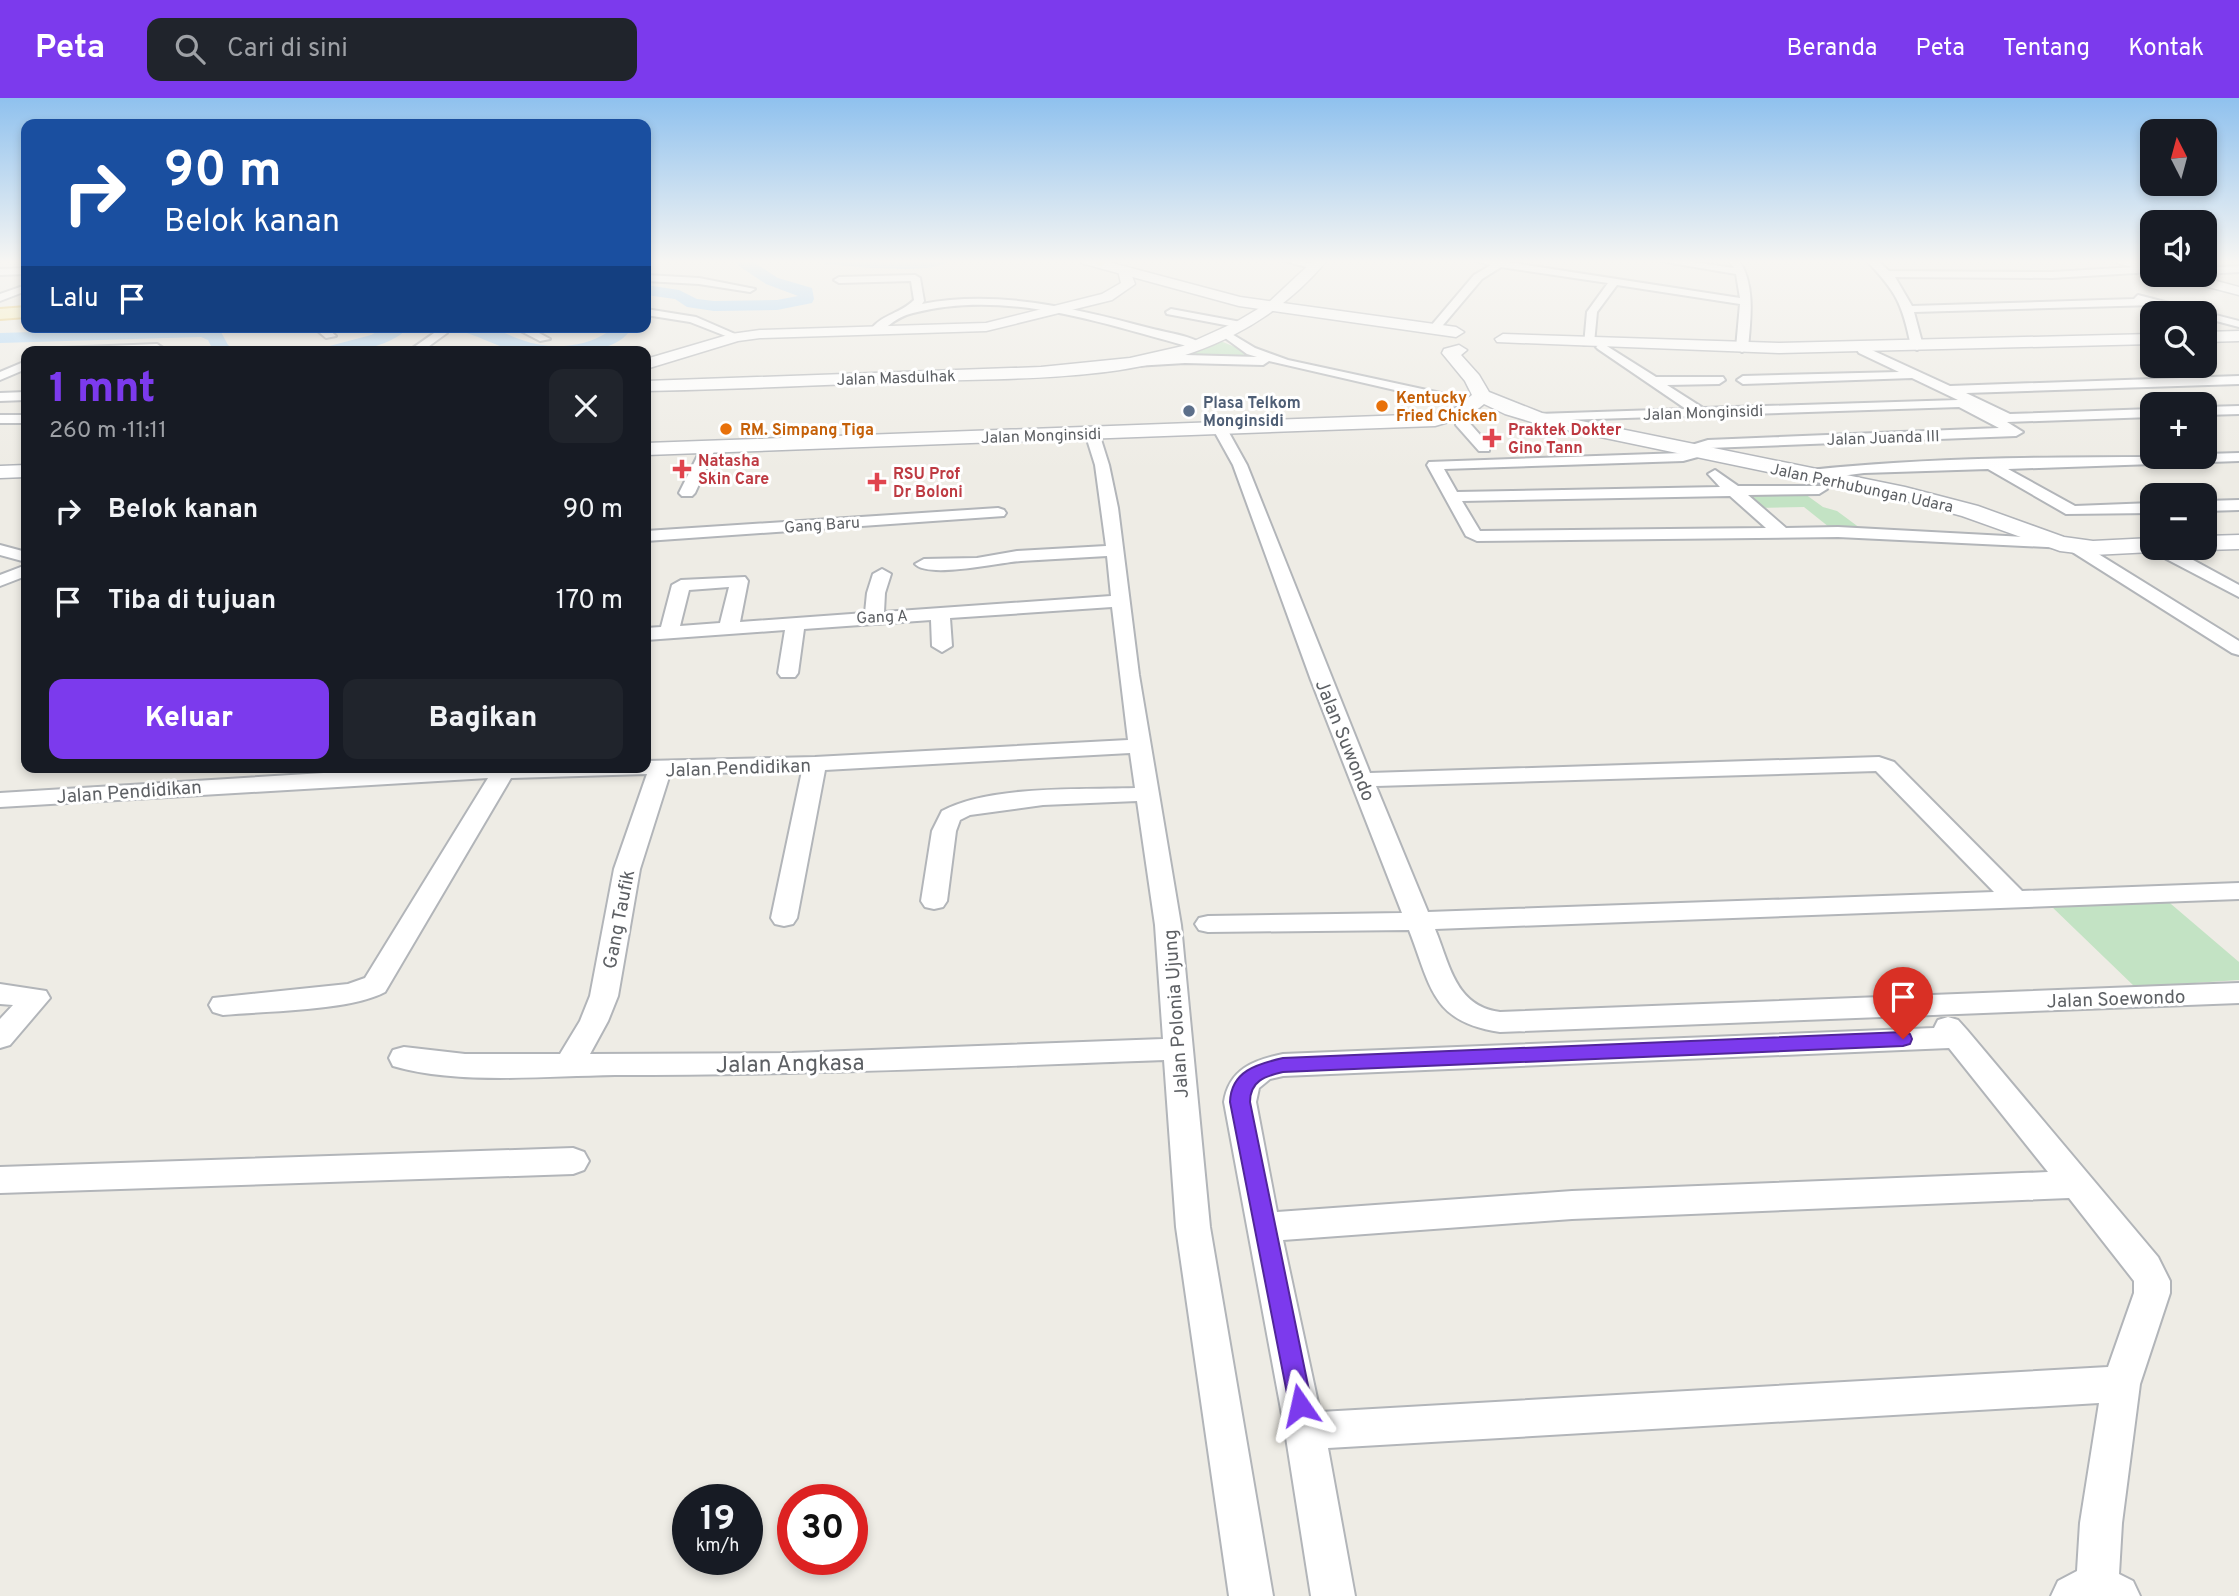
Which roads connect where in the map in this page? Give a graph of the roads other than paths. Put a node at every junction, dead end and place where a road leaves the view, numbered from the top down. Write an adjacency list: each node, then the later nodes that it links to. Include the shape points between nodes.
1 (719, 330): 17 (street)
2 (876, 330): 3 (street); 17 (street)
3 (879, 330)
4 (1141, 330): 23 (street)
5 (1231, 330): 14 (street, Jalan Masdulhak)
6 (1406, 330): 15 (main road)
7 (1437, 330): 15 (street)
8 (1594, 330): 25 (street)
9 (1743, 330): 28 (street)
10 (1914, 330): 27 (street)
11 (326, 333): 16 (street)
12 (440, 333): 26 (street)
13 (530, 333): 20 (street)
14 (1225, 333): 23 (street, Jalan Masdulhak); 32 (street, via 1251,351)
15 (1433, 335): 24 (main road, via 1438,345)
16 (330, 336)
17 (736, 337): 30 (street)
18 (2239, 337): 19 (main road)
19 (2217, 338)
20 (544, 340)
21 (2140, 340): 27 (main road)
22 (2140, 341): 29 (main road)
23 (1198, 345): 31 (street, Jalan Masdulhak)
24 (1462, 345): 25 (main road, via 1493,340); 46 (main road, via 1450,353 1474,379)
25 (1595, 345): 28 (main road); 29 (main road); 41 (street)
26 (421, 346)
27 (1917, 346): 28 (main road)
28 (1742, 348)
29 (1860, 354): 36 (street); 37 (street)
30 (651, 362)
31 (1130, 363): 32 (street, via 1208,359); 42 (street, Jalan Masdulhak, via 1041,372)
32 (1285, 363): 46 (street)
33 (21, 367): 35 (street)
34 (21, 373): 35 (street)
35 (3, 374)
36 (1912, 374): 37 (street); 43 (street)
37 (1892, 375): 39 (street)
38 (1718, 380): 41 (street)
39 (1743, 380)
40 (2239, 380): 43 (street)
41 (1653, 382): 50 (street)
42 (651, 386)
43 (1944, 390): 47 (street)
44 (21, 396): 45 (street)
45 (0, 397)
46 (1478, 400): 52 (main road); 55 (main road, Jalan Monginsidi)
47 (1967, 404): 50 (street, Jalan Monginsidi); 51 (street, via 2014,419); 62 (street, Jalan Juanda III, via 2016,432 1708,444)
48 (2239, 410): 49 (street)
49 (2217, 411)
50 (1700, 412): 52 (street, Jalan Monginsidi)
51 (2140, 414)
52 (1538, 418): 56 (main road, Jalan Monginsidi); 62 (main road, Jalan Perhubungan Udara)
53 (0, 419): 54 (street)
54 (21, 419)
55 (1435, 420): 56 (main road, Jalan Monginsidi); 57 (main road, Jalan Monginsidi)
56 (1461, 422): 60 (street)
57 (1220, 429): 58 (main road, Jalan Monginsidi); 109 (street, Jalan Suwondo, via 1240,465)
58 (1092, 433): 59 (main road, Jalan Monginsidi); 83 (street, Jalan Polonia Ujung, via 1110,508)
59 (709, 447): 61 (main road, Jalan Monginsidi); 70 (street)
60 (1484, 448)
61 (651, 449)
62 (1695, 451): 68 (main road, Jalan Perhubungan Udara); 71 (street, via 1683,457 1436,464)
63 (2239, 457): 64 (street)
64 (1991, 465): 68 (street, via 1864,469); 74 (street, via 2072,511)
65 (21, 471): 66 (main road)
66 (0, 472)
67 (1714, 474): 69 (street)
68 (1815, 482): 69 (street); 80 (main road, Jalan Perhubungan Udara, via 1905,494)
69 (1732, 491): 71 (street); 76 (street)
70 (687, 493)
71 (1451, 497): 76 (street, via 1472,533 1481,536)
72 (2239, 505): 73 (street)
73 (2217, 506)
74 (2140, 508)
75 (998, 513): 77 (street, Gang Baru)
76 (1782, 533): 80 (street)
77 (651, 536)
78 (2239, 541): 79 (main road)
79 (2217, 542)
80 (2066, 545): 81 (main road); 101 (street, Jalan Perhubungan Udara)
81 (2140, 545)
82 (0, 550): 84 (street)
83 (1113, 551): 86 (street, via 1010,551 985,562); 93 (street, Jalan Polonia Ujung)
84 (21, 556)
85 (2181, 560): 90 (street)
86 (924, 564)
87 (21, 572): 91 (street)
88 (882, 574): 95 (street)
89 (2239, 579): 90 (street)
90 (2217, 580): 92 (street)
91 (0, 582)
92 (2239, 592)
93 (1119, 601): 94 (street, Gang A); 103 (street, Jalan Polonia Ujung)
94 (940, 613): 95 (street, Gang A); 100 (street)
95 (874, 617): 96 (street, Gang A)
96 (796, 622): 97 (street, Gang A); 102 (street)
97 (729, 627): 98 (street, Gang A); 98 (street, via 739,581 681,585)
98 (669, 633): 99 (street, Gang A)
99 (651, 635)
100 (942, 646)
101 (2239, 649)
102 (788, 673)
103 (1139, 746): 104 (street, Jalan Pendidikan); 110 (street, Jalan Polonia Ujung)
104 (815, 764): 106 (street, Jalan Pendidikan); 115 (street)
105 (651, 769): 106 (street, Jalan Pendidikan)
106 (660, 769): 126 (street, Gang Taufik, via 626,869 604,996)
107 (457, 773): 111 (street, Jalan Pendidikan)
108 (503, 773): 120 (street, via 375,985 348,994)
109 (1362, 780): 113 (street, via 1879,764); 116 (street, Jalan Suwondo)
110 (1147, 794): 114 (street, via 962,808 950,817 946,829); 124 (street, Jalan Polonia Ujung, via 1168,925)
111 (0, 800)
112 (2239, 891): 113 (street)
113 (2014, 898): 116 (street)
114 (934, 901)
115 (784, 918)
116 (1421, 921): 117 (street); 121 (street, Jalan Suwondo, via 1454,1004 1471,1017 1500,1022)
117 (1208, 924)
118 (2239, 993): 121 (street, Jalan Soewondo)
119 (0, 994): 123 (street, via 36,998)
120 (223, 1005)
121 (1929, 1005): 122 (street)
122 (1957, 1037): 129 (street); 130 (street, via 1272,1067 1250,1077 1240,1091)
123 (0, 1038)
124 (1176, 1049): 126 (street, Jalan Angkasa, via 792,1064); 134 (street, Jalan Polonia Ujung, via 1193,1227)
125 (404, 1058): 126 (street, Jalan Angkasa, via 465,1065)
126 (569, 1064)
127 (573, 1161): 128 (street)
128 (0, 1180)
129 (2079, 1184): 130 (street, via 1572,1205); 131 (street, via 2152,1281)
130 (1263, 1227): 132 (street)
131 (2121, 1384): 132 (street); 133 (street)
132 (1305, 1431): 135 (street)
133 (2096, 1593)
134 (1251, 1596)
135 (1333, 1596)

